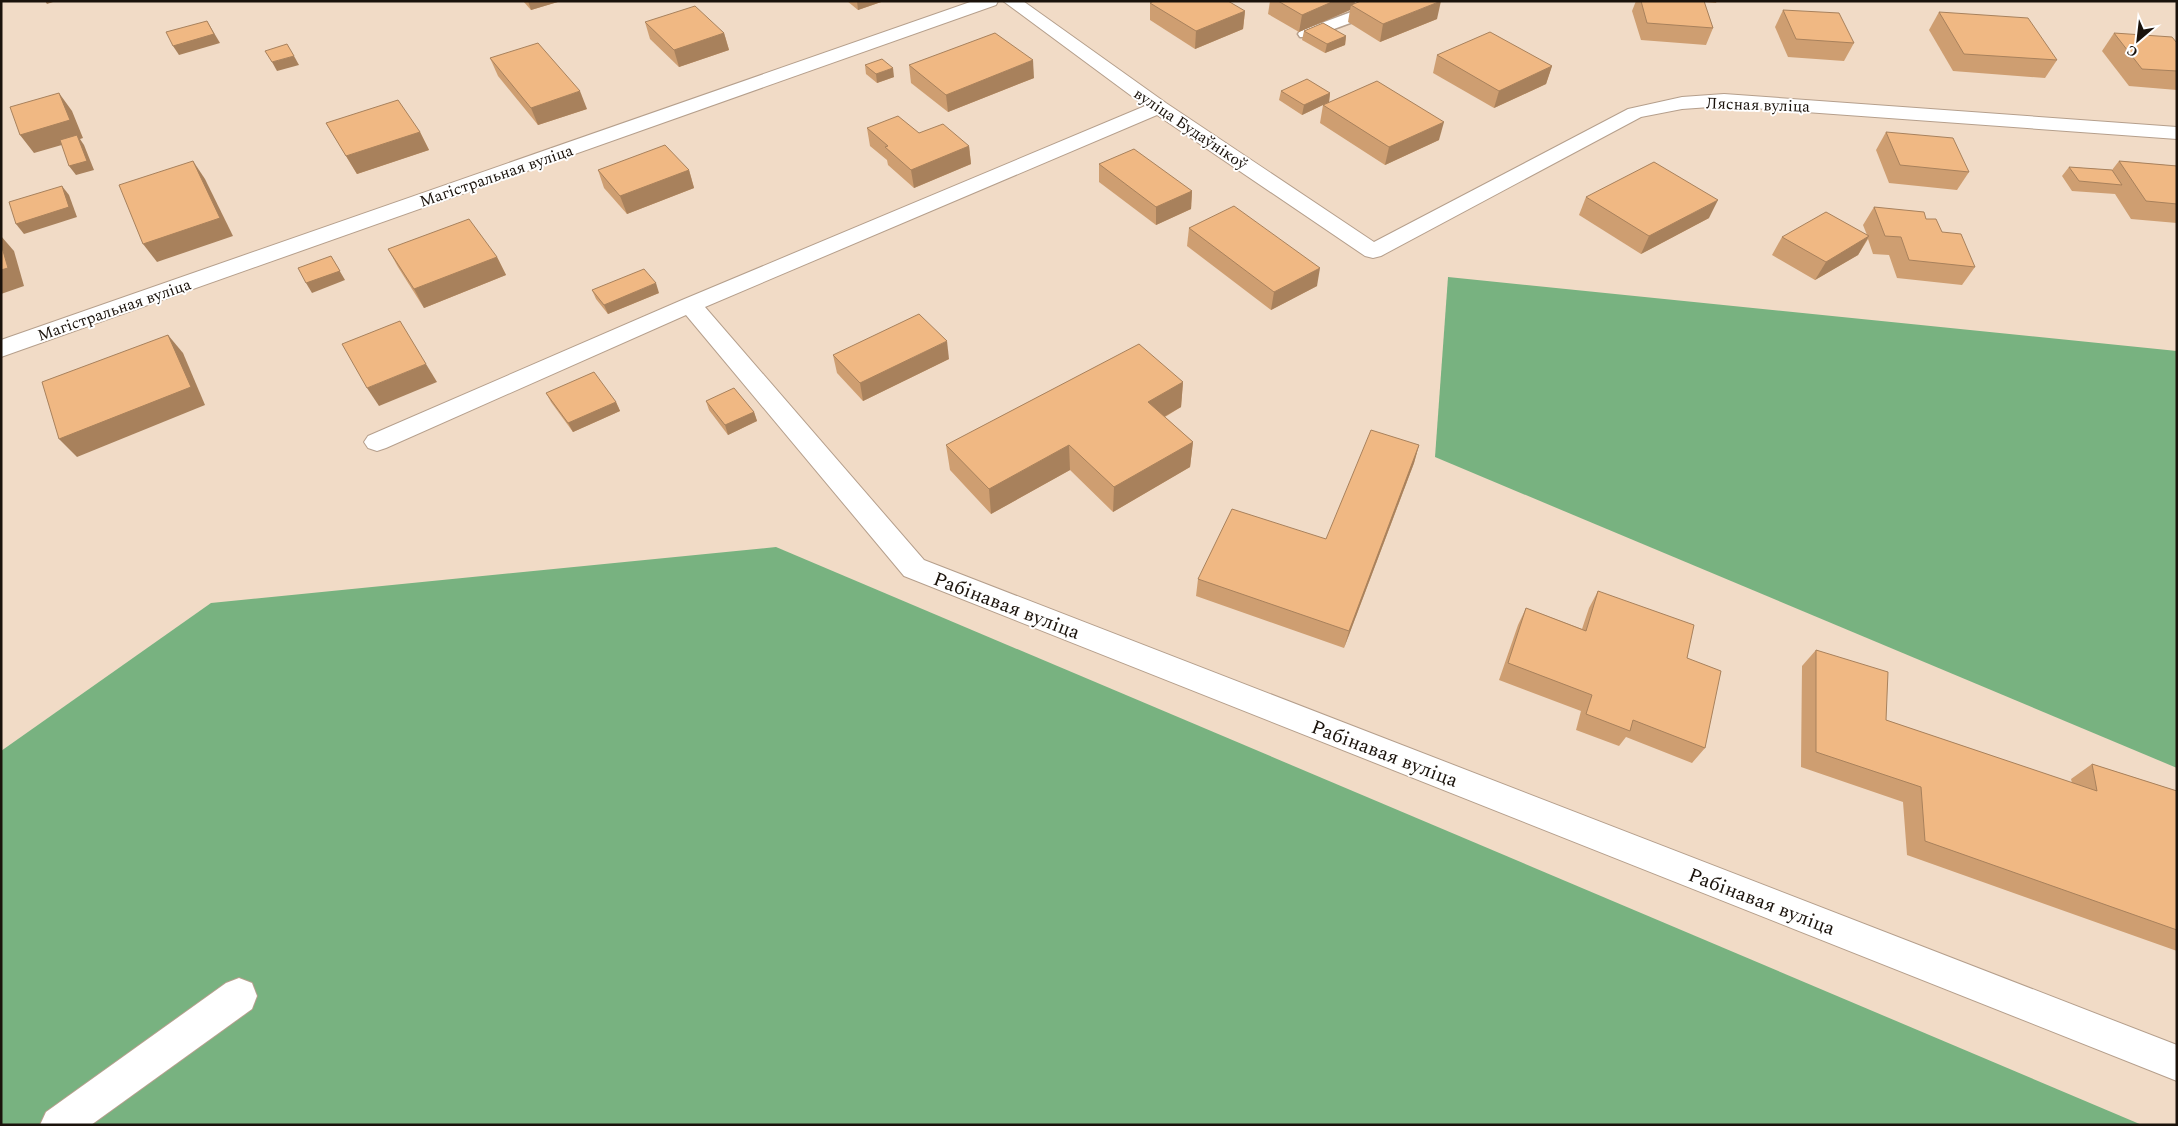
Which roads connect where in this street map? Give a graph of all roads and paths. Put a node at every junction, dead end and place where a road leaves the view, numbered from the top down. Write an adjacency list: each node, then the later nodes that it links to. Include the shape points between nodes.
1 (990, 1): 9 (street, Магістральная вуліца)
2 (1011, 1): 5 (street, вуліца Будаўнікоў)
3 (1396, 1): 4 (lane)
4 (1306, 34)
5 (1159, 107): 7 (street, вуліца Будаўнікоў); 8 (street)
6 (2177, 133): 7 (street, Лясная вуліца, via 1724,100 1682,103 1635,113)
7 (1373, 251)
8 (690, 305): 10 (street); 12 (street, Рабінавая вуліца, via 914,568)
9 (1, 349)
10 (377, 442)
11 (239, 996): 13 (street)
12 (2177, 1063)
13 (59, 1125)

